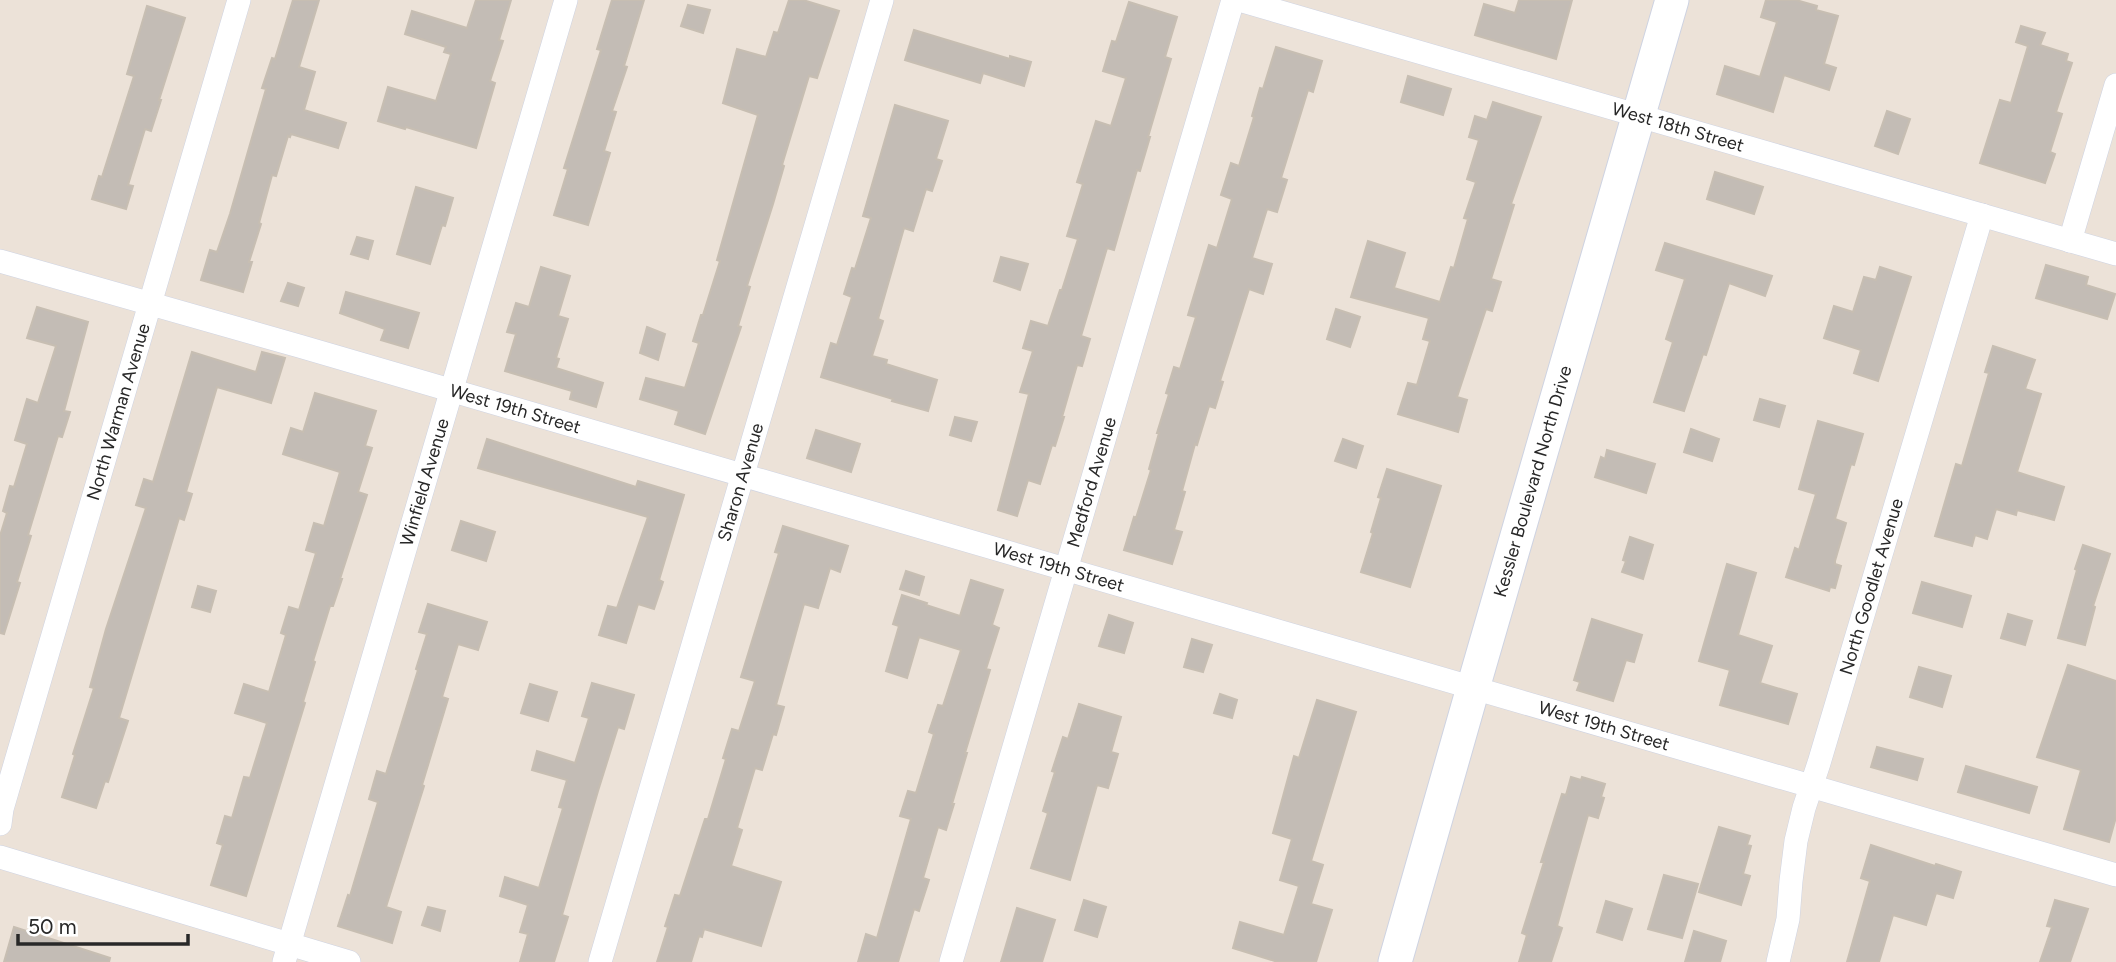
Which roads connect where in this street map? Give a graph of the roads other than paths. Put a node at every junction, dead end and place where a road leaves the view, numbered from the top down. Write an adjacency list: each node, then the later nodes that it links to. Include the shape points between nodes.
1 (239, 0): 13 (street, North Warman Avenue)
2 (566, 0): 14 (street, Winfield Avenue)
3 (882, 0): 15 (street, Sharon Avenue)
4 (1233, 0): 16 (street, Medford Avenue)
5 (1239, 0): 8 (street, West 18th Street)
6 (1672, 0): 8 (main road, Kessler Boulevard North Drive)
7 (2116, 85): 10 (street)
8 (1638, 115): 9 (street, West 18th Street); 17 (main road, Kessler Boulevard North Drive)
9 (1982, 215): 10 (street, West 18th Street); 19 (street, North Goodlet Avenue)
10 (2070, 241): 11 (street, West 18th Street)
11 (2116, 254)
12 (0, 261): 13 (street, West 19th Street)
13 (150, 303): 14 (street, West 19th Street); 18 (street, North Warman Avenue)
14 (451, 390): 15 (street, West 19th Street); 23 (street, Winfield Avenue)
15 (743, 475): 16 (street, West 19th Street); 25 (street, Sharon Avenue)
16 (1066, 570): 17 (street, West 19th Street); 26 (street, Medford Avenue)
17 (1473, 688): 19 (street, West 19th Street); 27 (main road, Kessler Boulevard North Drive)
18 (6, 773): 20 (street, North Warman Avenue)
19 (1811, 786): 22 (street, West 19th Street); 28 (street, North Goodlet Avenue, via 1796,841)
20 (0, 824)
21 (0, 857): 23 (street)
22 (2116, 875)
23 (287, 953): 24 (street)
24 (349, 962)
25 (600, 962)
26 (951, 962)
27 (1395, 962)
28 (1779, 962)

